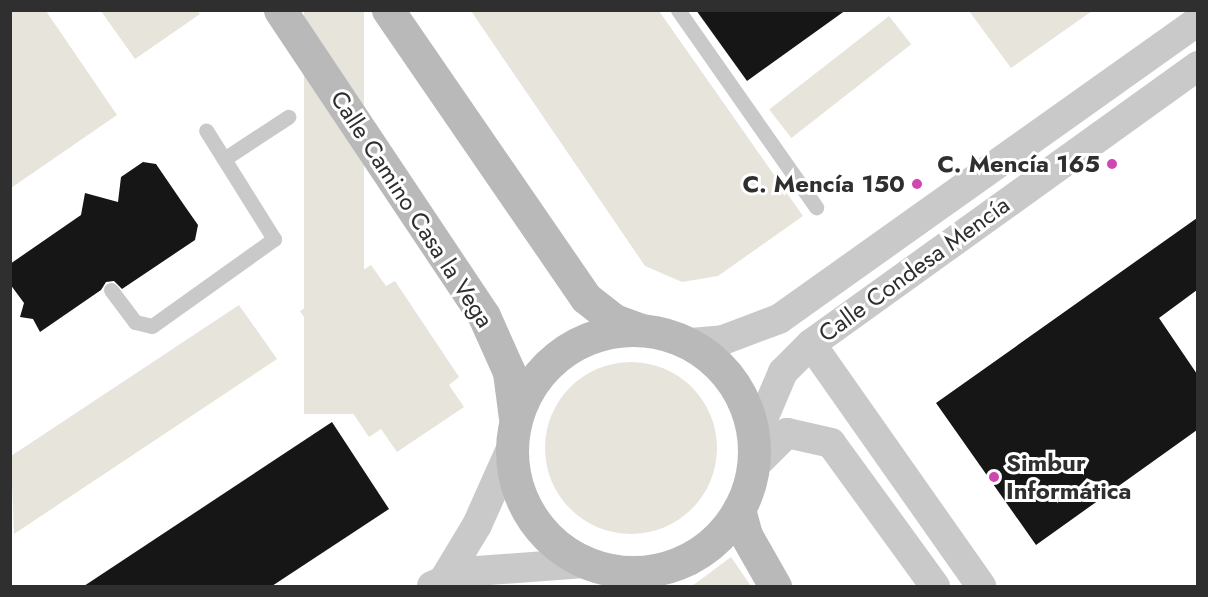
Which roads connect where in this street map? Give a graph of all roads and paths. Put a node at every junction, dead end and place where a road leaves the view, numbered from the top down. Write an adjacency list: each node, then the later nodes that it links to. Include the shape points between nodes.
1 (280, 10): 14 (street, Calle Camino Casa la Vega, via 484,316 509,372)
2 (388, 10): 11 (street, via 586,298 614,320)
3 (678, 10): 9 (lane)
4 (1197, 21): 12 (street, Calle Condesa Mencía, via 779,319 723,340)
5 (1197, 66): 13 (street, Calle Condesa Mencía)
6 (288, 117): 8 (lane)
7 (206, 130): 8 (lane)
8 (224, 159): 10 (lane, via 272,232 267,248 152,326 135,322)
9 (816, 207)
10 (111, 290)
11 (640, 330): 12 (street); 14 (street, via 591,337 559,354 530,386)
12 (691, 343): 15 (street, via 740,393)
13 (811, 344): 15 (street, Calle Condesa Mencía, via 783,372); 22 (street)
14 (513, 434): 17 (street, Calle Camino Casa la Vega, via 516,487 527,512 562,550); 19 (street, via 477,525)
15 (753, 454): 16 (street); 21 (street, via 788,433 817,435 831,443)
16 (739, 509): 18 (street, via 707,546); 20 (street, via 746,535)
17 (585, 562): 18 (street, Calle Camino Casa la Vega); 19 (street, via 489,569)
18 (640, 579)
19 (438, 582)
20 (776, 586)
21 (935, 586)
22 (981, 586)

